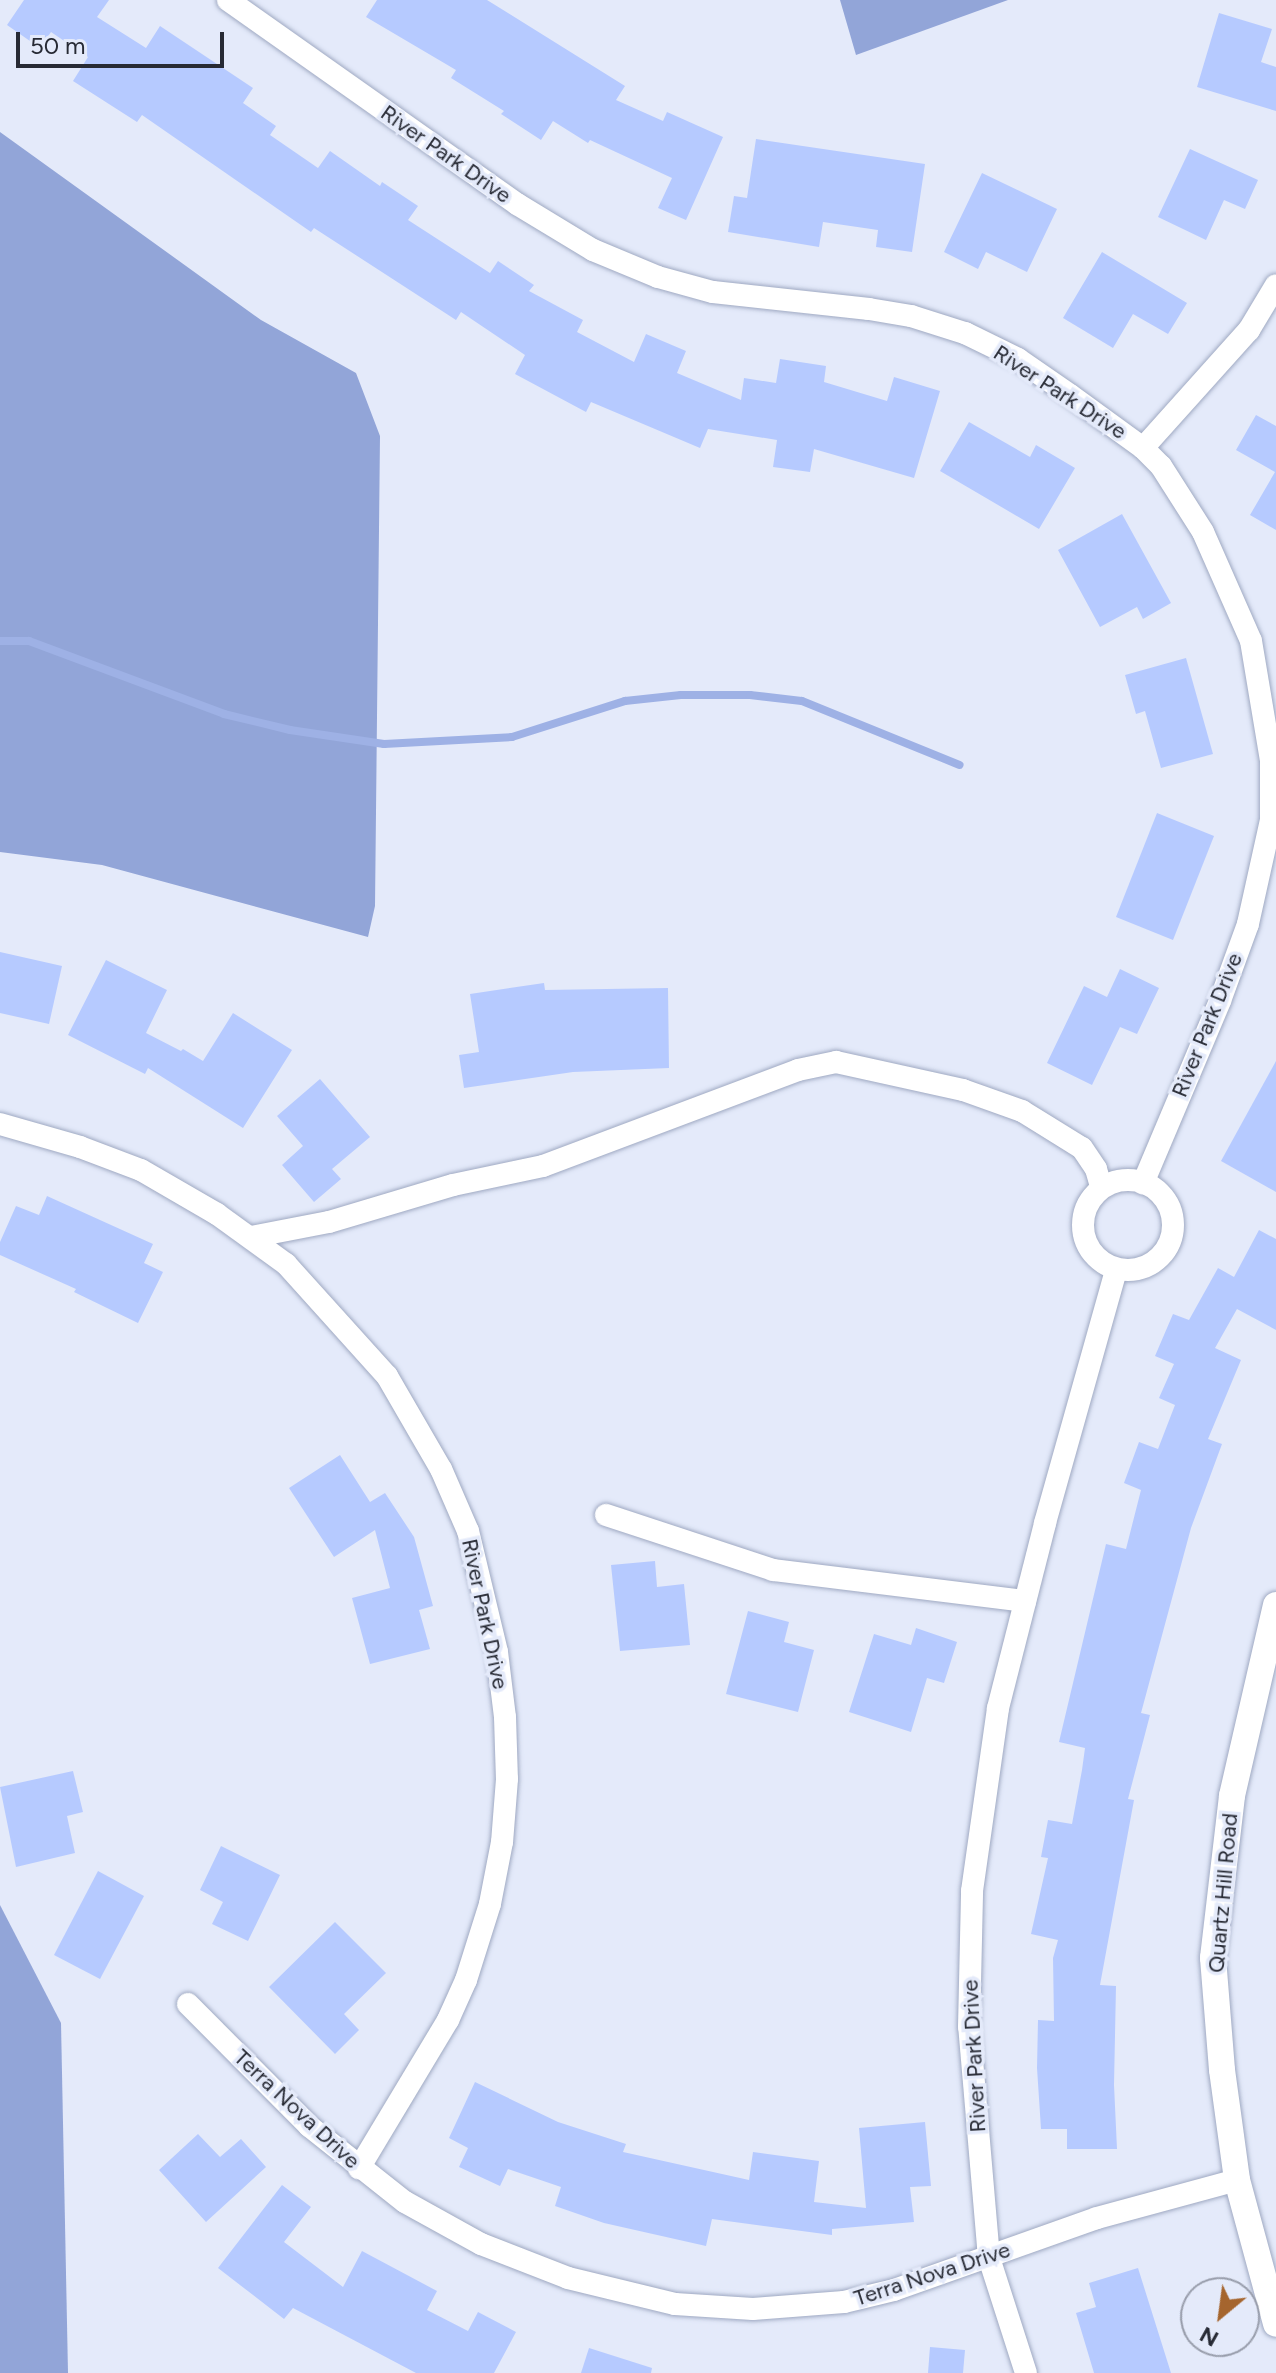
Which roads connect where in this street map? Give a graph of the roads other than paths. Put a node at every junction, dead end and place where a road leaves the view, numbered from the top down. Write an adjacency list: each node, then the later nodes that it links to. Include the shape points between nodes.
1 (228, 0): 3 (street, River Park Drive, via 517,204 593,250 658,277 713,292 869,309 965,333 1018,359)
2 (1276, 285): 3 (street, via 1249,330)
3 (1143, 448): 5 (street, River Park Drive, via 1161,466 1226,578 1257,664 1271,760 1271,820 1248,924)
4 (0, 1124): 7 (street, River Park Drive, via 141,1170)
5 (1143, 1183): 6 (street, via 1128,1180); 8 (street, via 1156,1190 1172,1214 1170,1244 1149,1265)
6 (1101, 1186): 7 (street, via 1082,1148 1022,1111 950,1087 836,1062 798,1070 543,1166); 8 (street, via 1084,1214 1083,1229 1095,1256)
7 (251, 1237): 13 (street, River Park Drive, via 326,1304 387,1376 441,1469 468,1531 485,1592 505,1717 502,1842 476,1956 448,2020)
8 (1116, 1270): 10 (street, River Park Drive)
9 (606, 1515): 10 (street, via 773,1570)
10 (1025, 1601): 15 (street, River Park Drive, via 998,1708 971,1905 969,2027)
11 (1276, 1605): 14 (street, Quartz Hill Road, via 1232,1796 1213,1958)
12 (188, 2004): 13 (street, Terra Nova Drive, via 309,2126)
13 (359, 2168): 15 (street, Terra Nova Drive, via 405,2202 481,2244 568,2278 675,2304 753,2309 844,2302)
14 (1237, 2180): 15 (street, Terra Nova Drive, via 1097,2218); 16 (street, Quartz Hill Road)
15 (989, 2258): 17 (street, River Park Drive)
16 (1276, 2324)
17 (1026, 2373)

